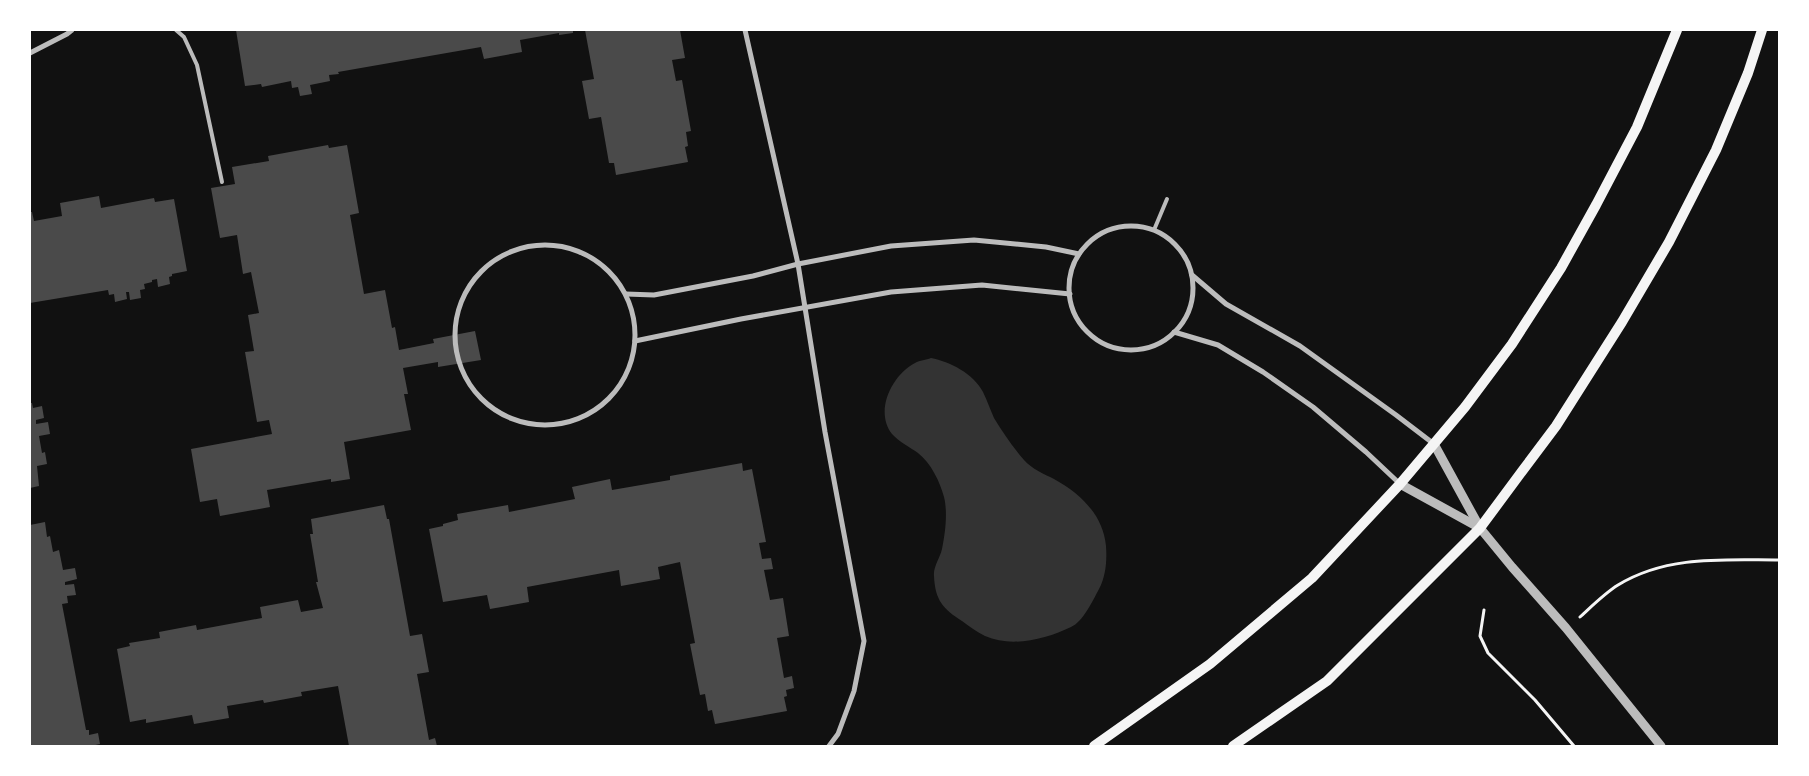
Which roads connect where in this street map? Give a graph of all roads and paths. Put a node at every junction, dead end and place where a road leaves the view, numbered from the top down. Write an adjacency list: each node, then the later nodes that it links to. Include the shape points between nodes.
1 (72, 30): 6 (street)
2 (176, 30): 7 (lane, via 184,37 197,65)
3 (746, 30): 11 (street)
4 (1677, 30): 18 (main road, via 1637,127 1561,268 1512,344)
5 (1762, 30): 20 (main road, via 1716,150 1669,242 1556,426)
6 (30, 53)
7 (222, 182)
8 (1167, 199): 9 (lane)
9 (1154, 230): 10 (street, via 1139,226 1109,230); 12 (street, via 1179,247)
10 (1079, 254): 11 (street, via 1046,247 974,240 891,246); 14 (street, via 1071,273)
11 (798, 264): 13 (street, via 654,296); 15 (street)
12 (1192, 275): 16 (street, via 1190,306); 18 (street, via 1226,304 1300,346)
13 (626, 294): 17 (street, via 634,317); 17 (street, via 611,273 591,256 567,246 539,244 512,250 488,264 469,284 458,309 454,337 459,364 471,389 490,408 515,421 542,426 570,422 595,411 615,392 629,368)
14 (1070, 294): 15 (street, via 982,285 953,286); 16 (street, via 1073,308 1087,331 1110,346 1138,350)
15 (806, 306): 17 (street); 24 (street, via 825,432 864,642 854,690 838,734)
16 (1174, 332): 19 (street, via 1218,345 1263,372 1312,407)
17 (635, 341)
18 (1434, 444): 19 (main road); 20 (street)
19 (1400, 484): 20 (street); 25 (main road, via 1312,578 1210,664)
20 (1480, 528): 23 (street); 26 (main road, via 1327,681)
21 (1779, 560): 23 (path, via 1701,560 1642,573 1616,586)
22 (1484, 610): 27 (path, via 1480,636 1488,653 1535,700)
23 (1566, 628): 28 (street)
24 (830, 746)
25 (1094, 746)
26 (1233, 746)
27 (1574, 746)
28 (1661, 746)

